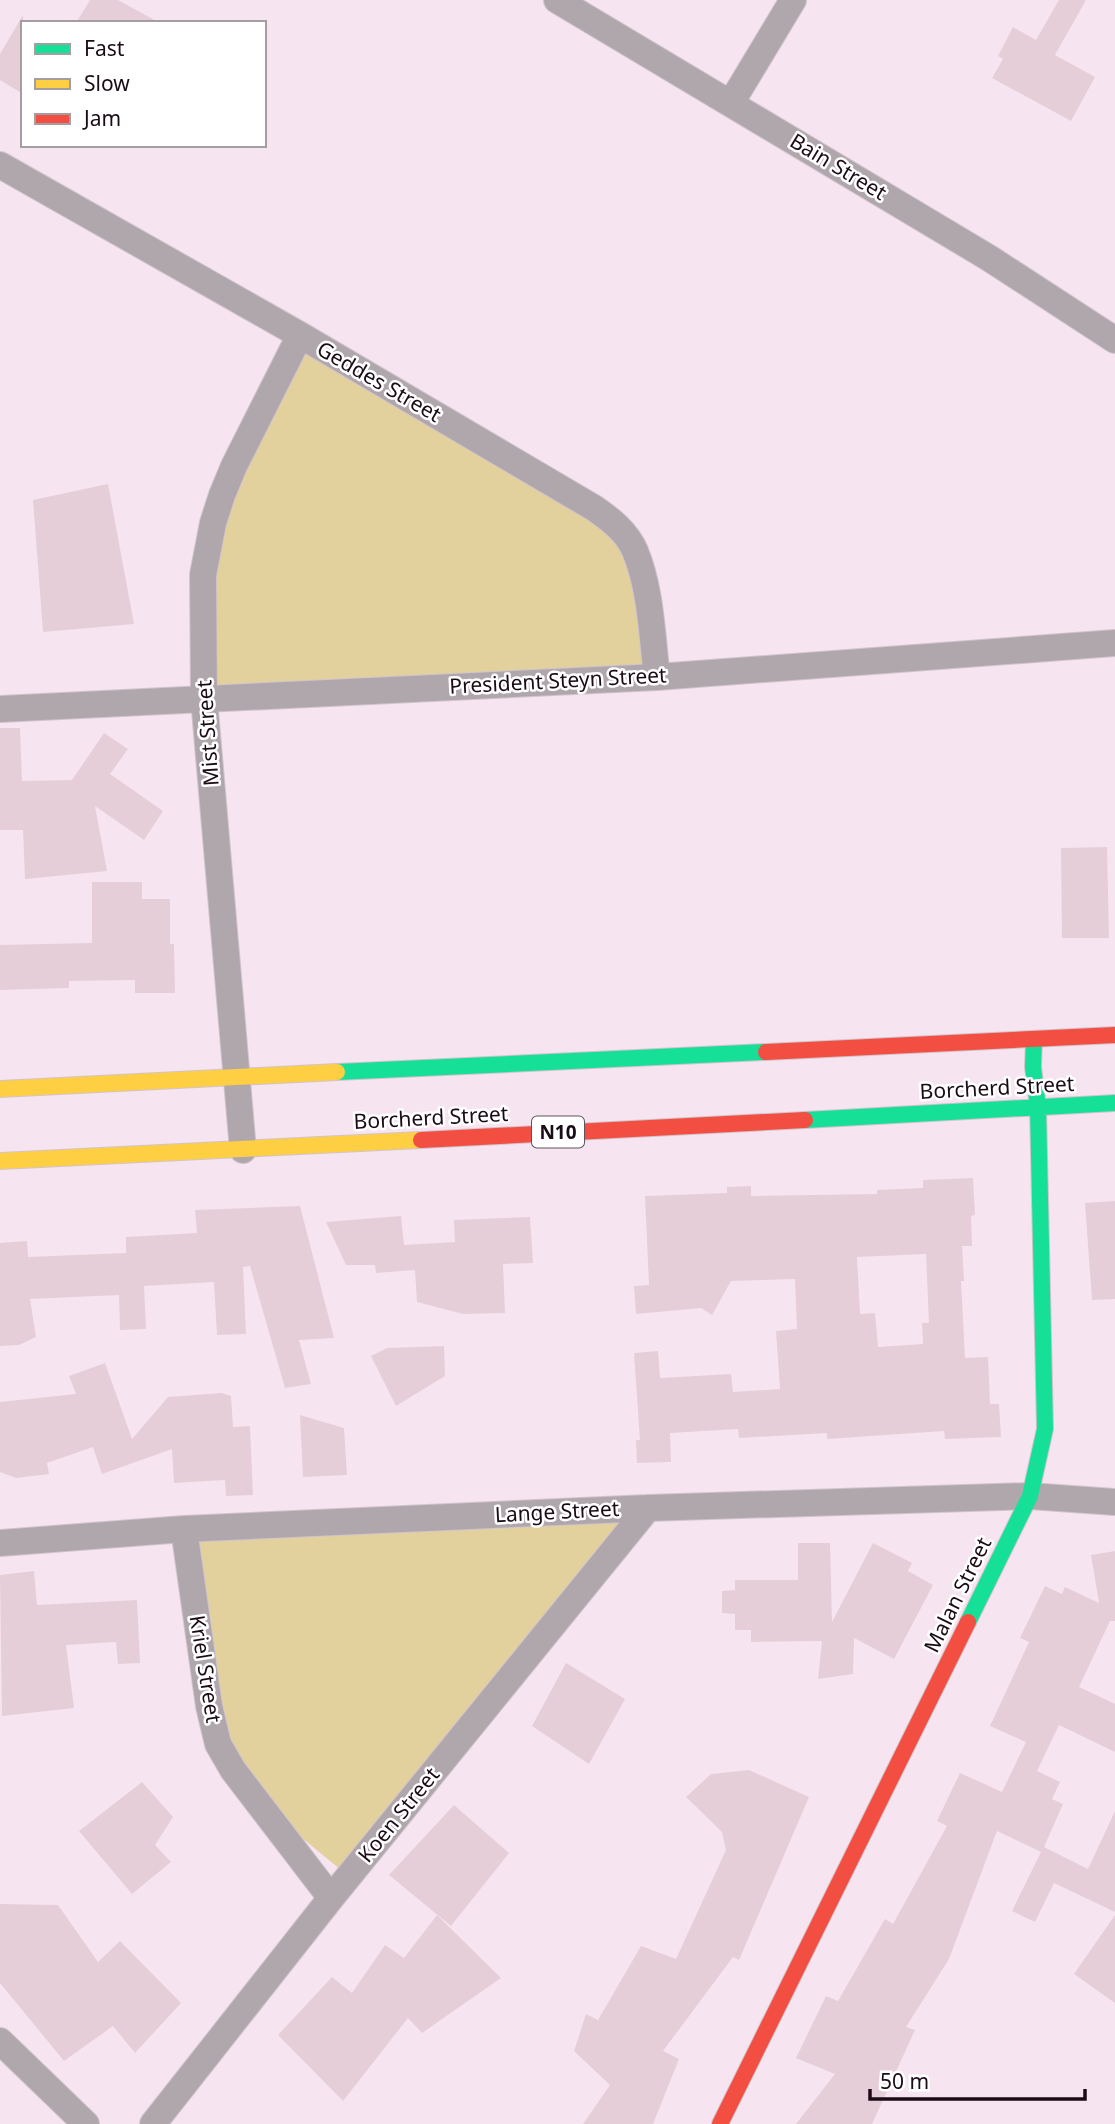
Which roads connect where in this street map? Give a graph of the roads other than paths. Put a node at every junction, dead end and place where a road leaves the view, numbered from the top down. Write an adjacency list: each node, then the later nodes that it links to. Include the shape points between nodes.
1 (557, 0): 3 (street, Bain Street)
2 (793, 0): 3 (street)
3 (732, 103): 6 (street, Bain Street)
4 (0, 165): 5 (street, Geddes Street)
5 (300, 335): 8 (street, Geddes Street, via 612,521 635,551); 9 (street, Mist Street, via 234,466 213,523 203,575)
6 (1115, 340)
7 (1115, 643): 8 (street, President Steyn Street)
8 (657, 677): 9 (street, President Steyn Street)
9 (204, 699): 10 (street, President Steyn Street); 13 (street, Mist Street)
10 (0, 709)
11 (1115, 1035): 12 (main road)
12 (1034, 1039): 13 (main road); 16 (main road, Malan Street)
13 (235, 1075): 14 (main road); 17 (street, Mist Street)
14 (0, 1089)
15 (1115, 1103): 16 (main road, Borcherd Street / N10)
16 (1038, 1107): 17 (main road, Borcherd Street / N10); 19 (main road, Malan Street, via 1046,1410)
17 (243, 1150): 18 (main road, Borcherd Street / N10)
18 (0, 1161)
19 (1030, 1496): 20 (street, Lange Street); 21 (street, Lange Street); 28 (main road, Malan Street)
20 (1115, 1502)
21 (648, 1508): 22 (street, Lange Street); 24 (street, Koen Street)
22 (184, 1529): 23 (street, Lange Street); 24 (street, Kriel Street, via 218,1744)
23 (0, 1543)
24 (331, 1899): 27 (street, Koen Street)
25 (0, 2040): 26 (street)
26 (86, 2124)
27 (153, 2124)
28 (720, 2124)

